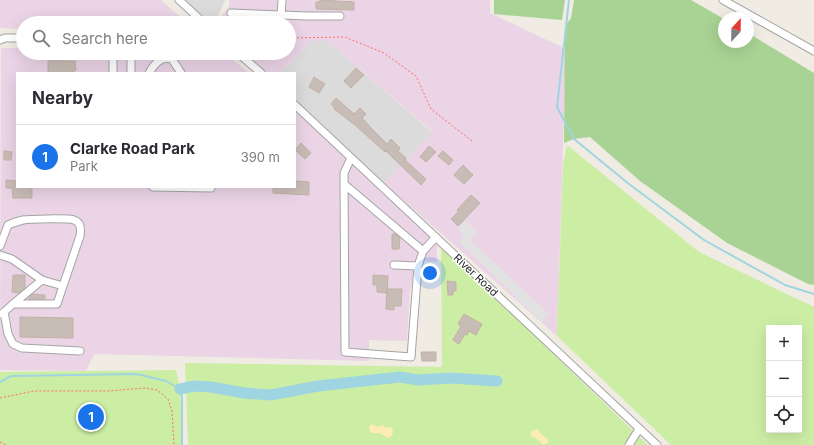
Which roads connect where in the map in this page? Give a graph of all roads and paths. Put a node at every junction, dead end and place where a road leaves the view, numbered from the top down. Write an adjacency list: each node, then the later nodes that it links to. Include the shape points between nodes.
1 (179, 0): 7 (street)
2 (282, 0): 6 (street)
3 (723, 0): 12 (street)
4 (231, 13): 5 (street)
5 (273, 15): 6 (street)
6 (281, 15): 8 (street)
7 (196, 16)
8 (340, 16)
9 (16, 38): 11 (street)
10 (296, 38): 24 (path, via 344,37 384,53 416,76 431,109)
11 (0, 40)
12 (814, 51)
13 (113, 60): 18 (street)
14 (131, 60): 19 (street)
15 (159, 60): 20 (street)
16 (173, 60): 21 (street)
17 (246, 60): 22 (street)
18 (113, 72)
19 (131, 72)
20 (150, 72)
21 (180, 72)
22 (260, 72)
23 (296, 106): 25 (street, River Road)
24 (472, 141)
25 (352, 158): 26 (street, via 344,173); 27 (street, River Road)
26 (344, 184): 29 (street); 32 (street, via 345,352 410,357)
27 (436, 237): 29 (street); 39 (street, River Road)
28 (0, 246): 34 (street, via 8,224 24,219 75,220 81,229 80,236)
29 (423, 251): 32 (street)
30 (0, 255): 33 (street, via 12,258)
31 (394, 265): 32 (street)
32 (418, 266)
33 (42, 280): 34 (street); 35 (street)
34 (63, 286): 35 (street, via 57,304)
35 (13, 304): 36 (street)
36 (1, 313): 37 (street, via 12,344 22,348)
37 (80, 351)
38 (0, 398): 42 (path, via 34,391 145,388 157,390 168,399 172,411)
39 (639, 429): 43 (street); 44 (street, River Road)
40 (0, 442): 41 (path)
41 (6, 445)
42 (174, 445)
43 (629, 445)
44 (657, 445)

